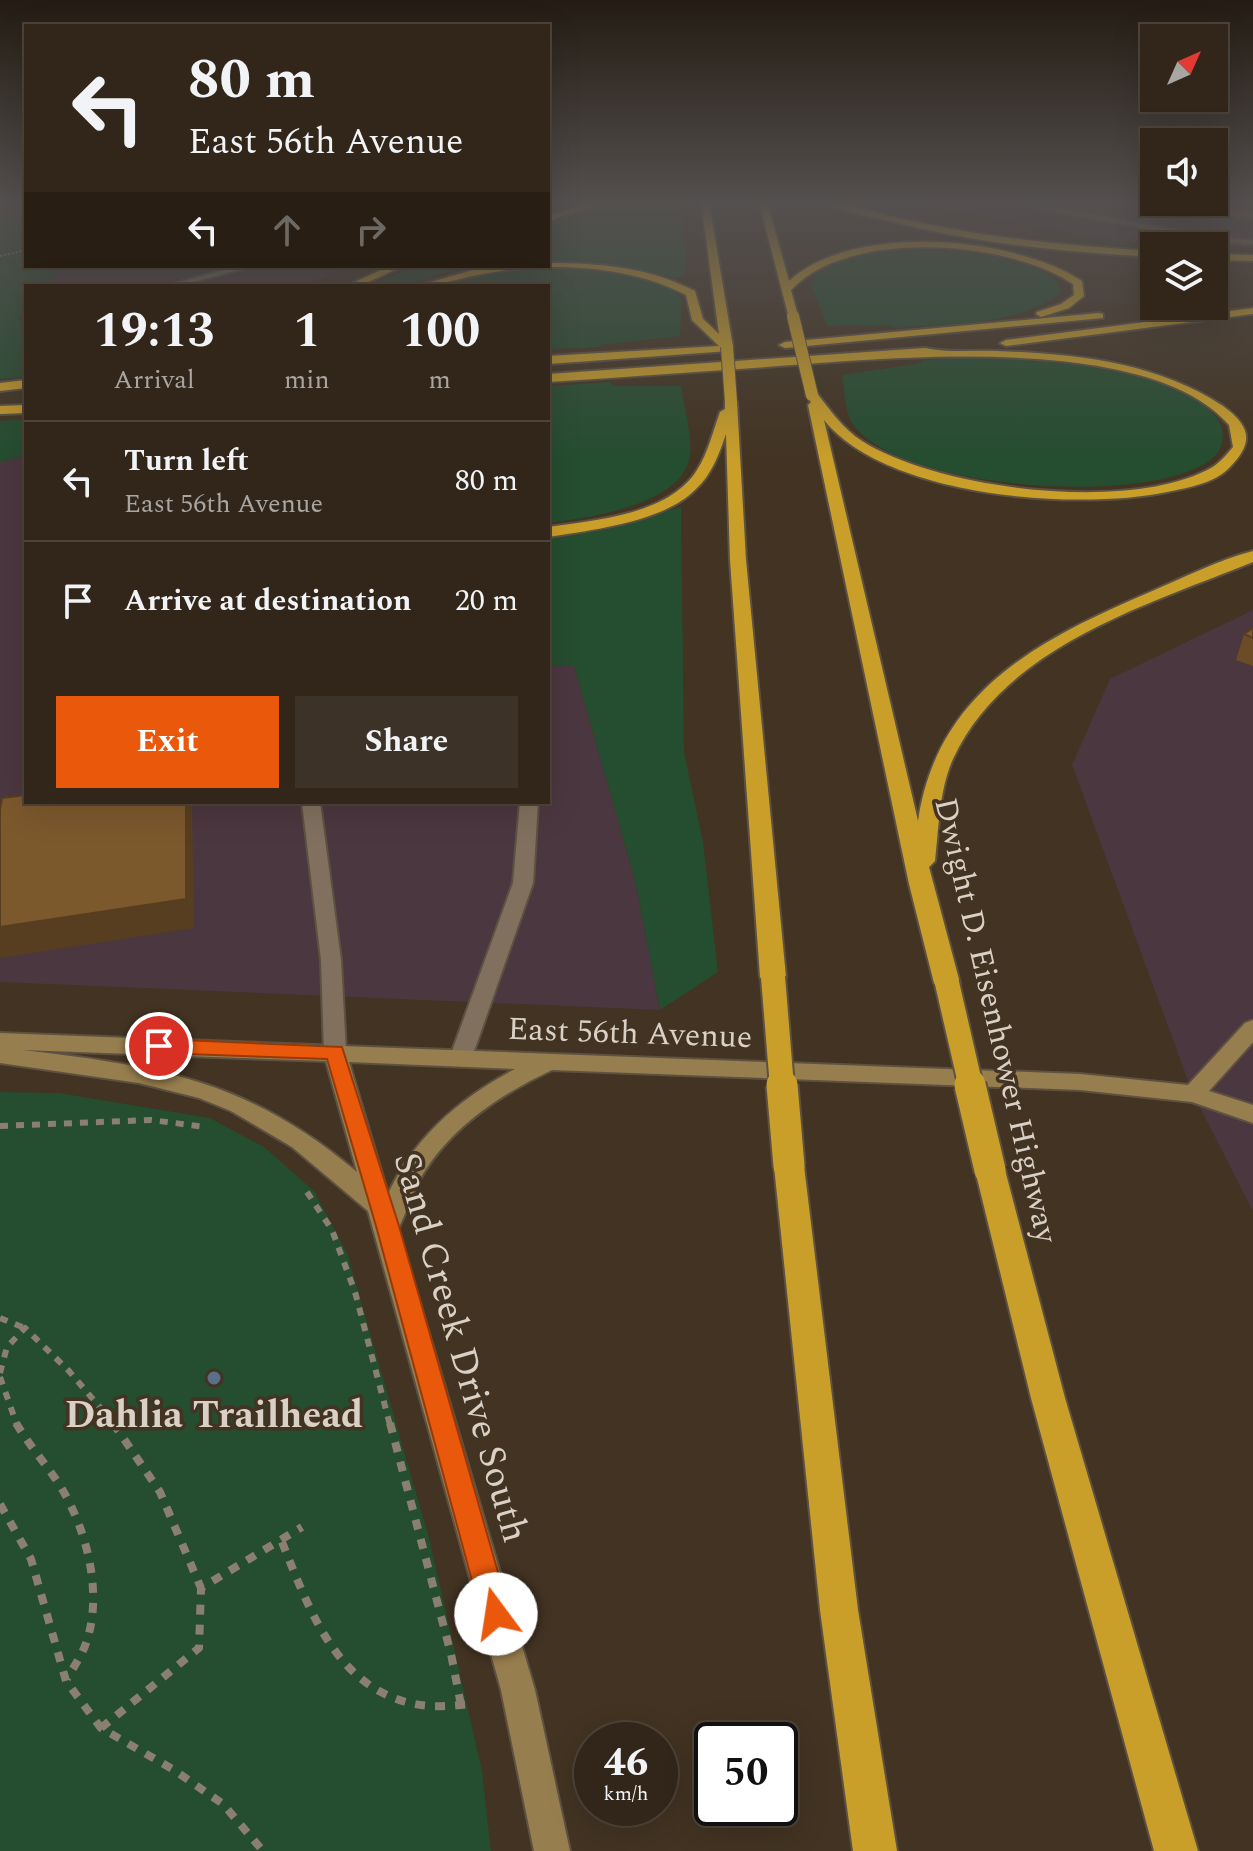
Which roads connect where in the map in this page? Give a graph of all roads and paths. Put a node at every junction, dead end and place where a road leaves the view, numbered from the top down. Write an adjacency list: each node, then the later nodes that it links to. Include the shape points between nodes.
1 (682, 288): 9 (highway, via 691,293 698,320)
2 (719, 288): 9 (highway)
3 (1080, 288): 7 (highway, via 1073,301 1051,312)
4 (787, 289): 15 (highway, Dwight D. Eisenhower Highway, bridge)
5 (1253, 311): 10 (highway)
6 (1111, 315): 7 (highway)
7 (934, 333): 8 (highway)
8 (775, 346)
9 (732, 348): 12 (highway); 16 (highway, bridge)
10 (909, 353): 14 (highway); 15 (highway, via 1037,356 1139,373 1216,406 1231,419 1240,448 1223,467 1160,490 1090,496 1016,492 941,478 884,458 843,434)
11 (550, 354): 12 (highway)
12 (642, 354): 13 (highway)
13 (550, 360)
14 (550, 380)
15 (812, 395): 23 (highway, Dwight D. Eisenhower Highway)
16 (731, 402): 19 (highway, via 700,477 682,493 614,520); 50 (highway, bridge, via 738,560 789,1166 839,1610)
17 (24, 409): 18 (highway)
18 (0, 410)
19 (550, 532)
20 (1253, 556): 23 (highway, via 1088,627 998,683 966,719 942,763 931,802)
21 (311, 804): 26 (lane, via 331,960)
22 (529, 804): 28 (lane, via 523,883)
23 (921, 884): 51 (highway, Dwight D. Eisenhower Highway, bridge, via 1052,1412)
24 (1253, 1028): 30 (main road)
25 (0, 1041): 26 (main road, East 56th Avenue)
26 (335, 1052): 28 (main road, East 56th Avenue); 35 (main road, Sand Creek Drive South)
27 (0, 1055): 35 (main road, via 172,1081 240,1106 338,1168)
28 (461, 1057): 29 (main road, East 56th Avenue)
29 (553, 1061): 30 (main road, East 56th Avenue, via 1080,1082); 35 (main road, via 487,1094 462,1113 433,1143)
30 (1193, 1094): 31 (main road, East 56th Avenue)
31 (1253, 1114)
32 (0, 1126): 33 (path, via 151,1120)
33 (211, 1128)
34 (302, 1185): 46 (path, via 332,1230 355,1292)
35 (385, 1217): 49 (main road, Sand Creek Drive South, via 518,1690)
36 (0, 1318): 37 (path)
37 (25, 1328): 38 (path); 43 (path, via 82,1382 143,1463 174,1520)
38 (4, 1347): 39 (path)
39 (0, 1375): 44 (path, via 4,1401 60,1486 87,1554 92,1594 88,1639)
40 (0, 1504): 44 (path, via 31,1559)
41 (302, 1527): 42 (path)
42 (282, 1542): 43 (path); 46 (path, via 306,1603 334,1651 371,1692 427,1708)
43 (201, 1588): 47 (path, via 199,1648)
44 (66, 1681): 47 (path)
45 (472, 1704): 46 (path)
46 (461, 1705)
47 (101, 1728): 48 (path, via 223,1804)
48 (263, 1851)
49 (552, 1851)
50 (875, 1851)
51 (1176, 1851)

